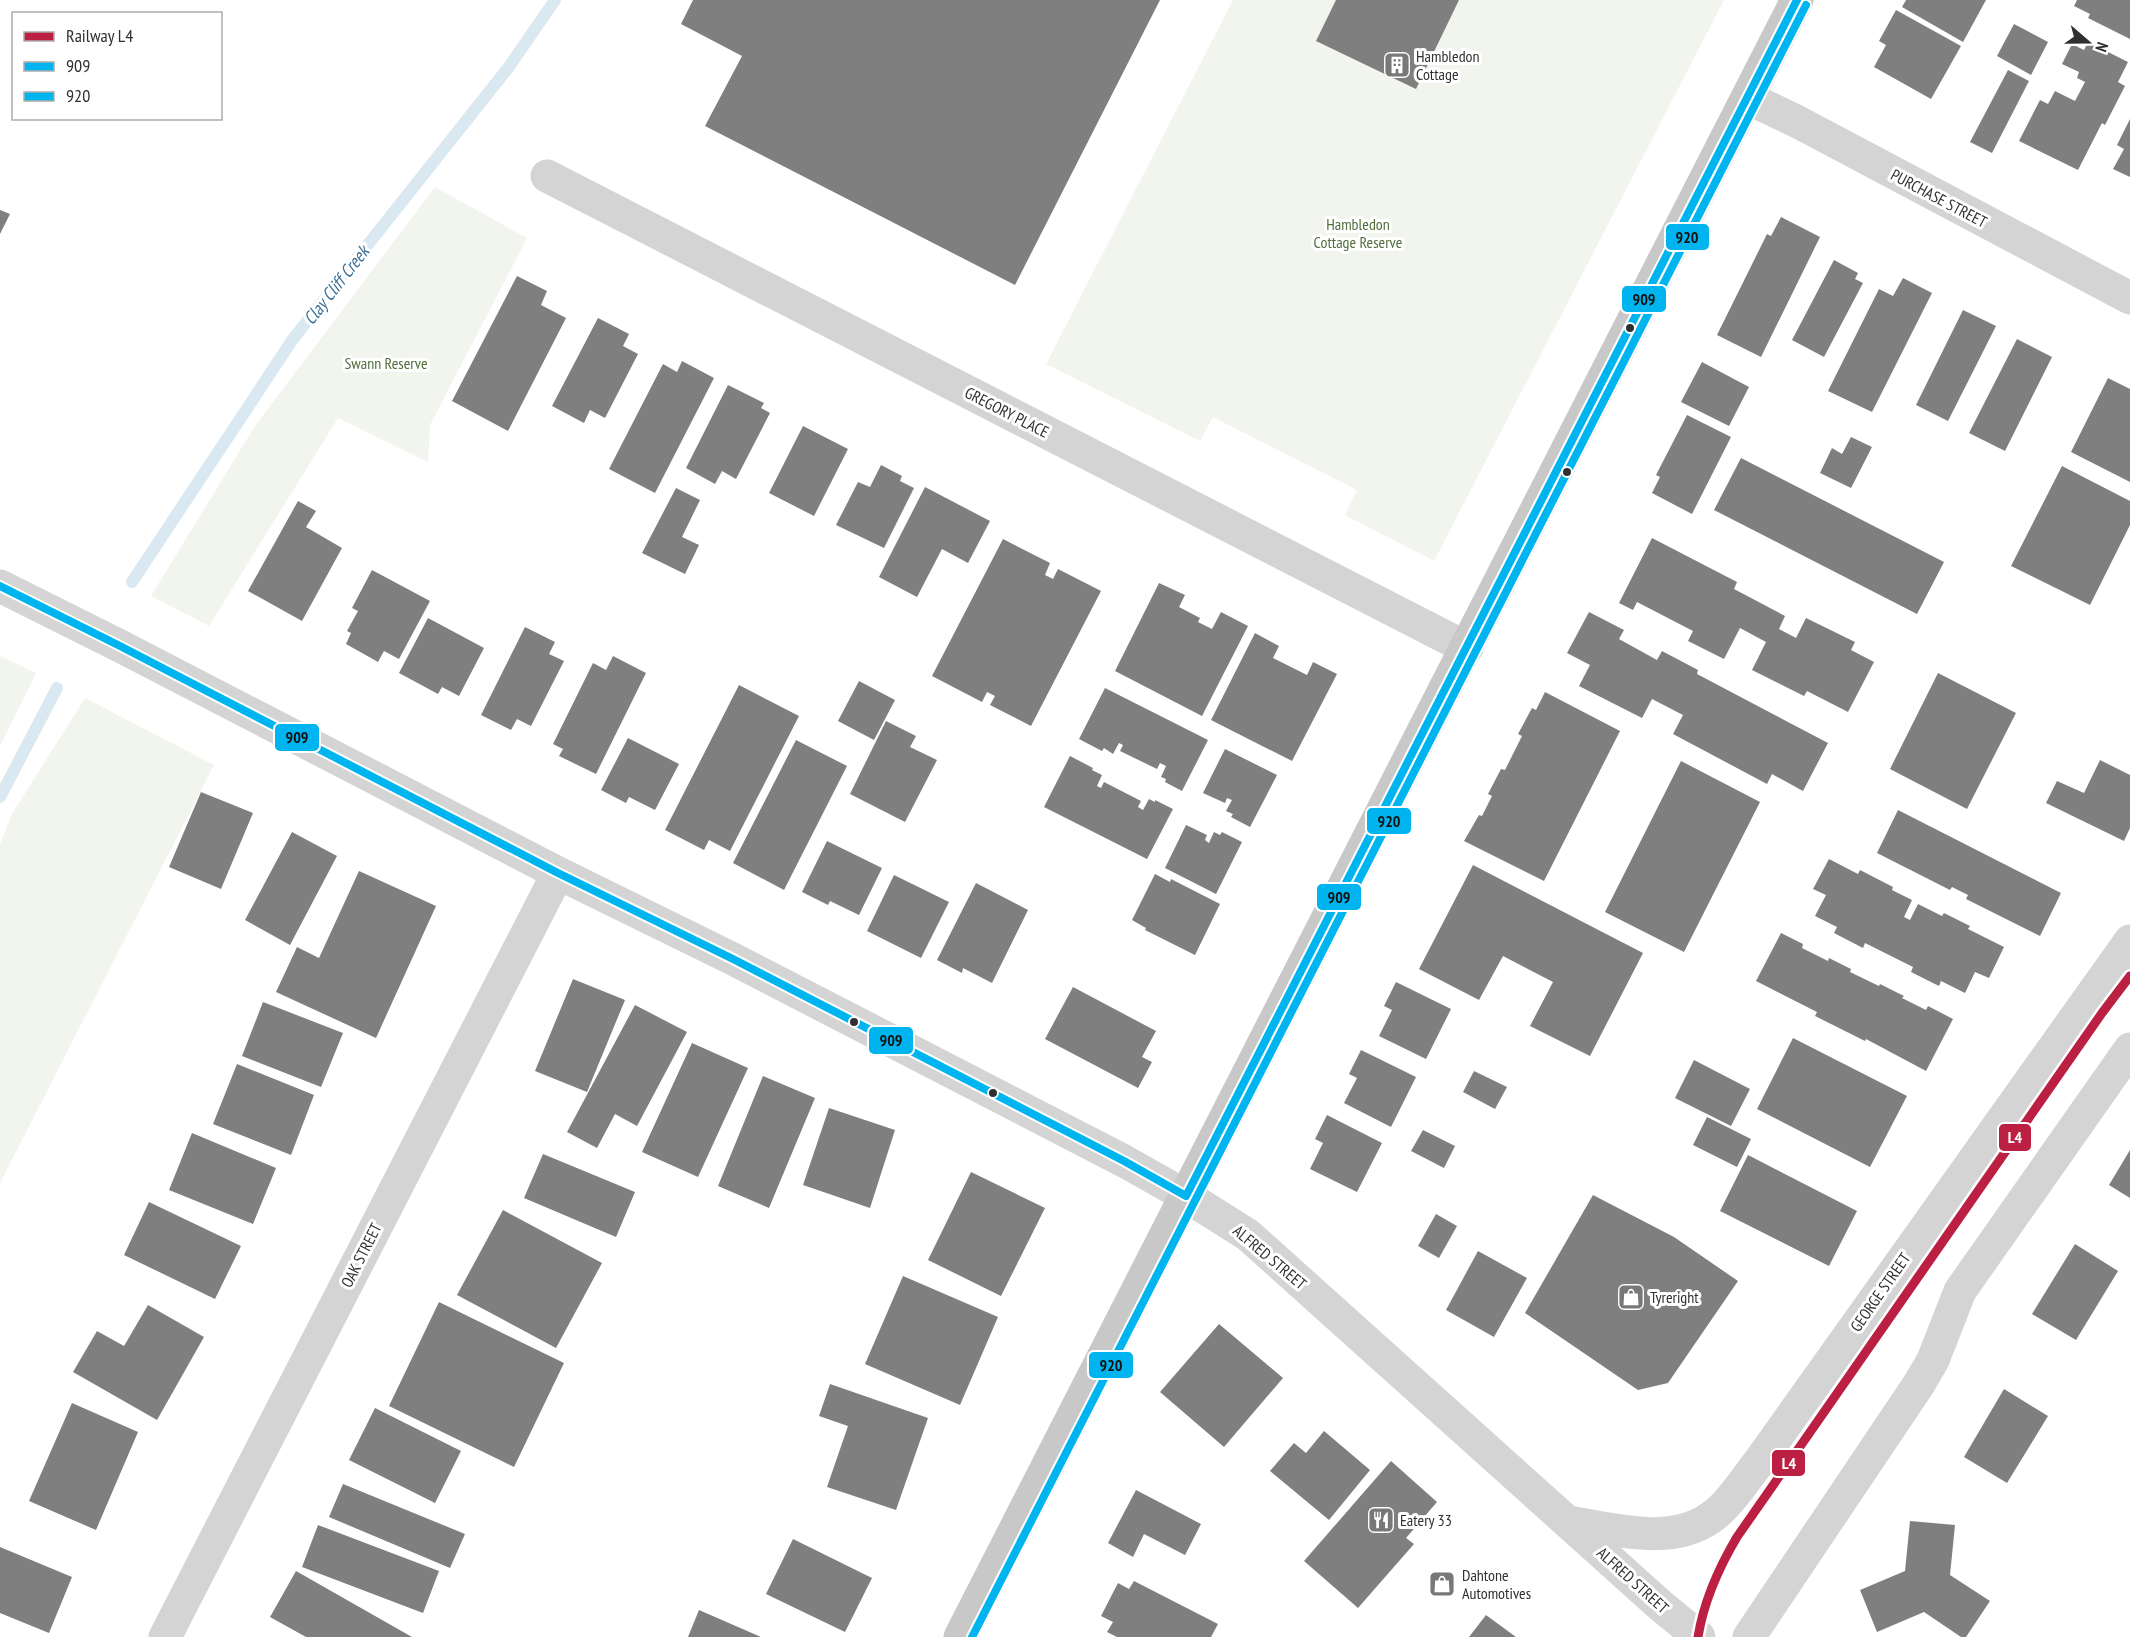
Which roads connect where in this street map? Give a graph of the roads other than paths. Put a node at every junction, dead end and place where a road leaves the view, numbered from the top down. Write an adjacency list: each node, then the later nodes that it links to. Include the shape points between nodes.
1 (1797, 0): 2 (main road)
2 (1748, 98): 4 (street, PURCHASE STREET); 6 (main road)
3 (547, 176): 6 (street, GREGORY PLACE)
4 (2130, 298)
5 (0, 586): 7 (street, ALFRED STREET)
6 (1467, 648): 10 (main road)
7 (558, 873): 10 (street, ALFRED STREET, via 733,958); 12 (street, OAK STREET)
8 (2130, 941): 11 (street, GEORGE STREET, via 1759,1462 1718,1511 1683,1532 1664,1535)
9 (2130, 1048): 15 (street, via 1960,1291 1934,1360)
10 (1186, 1196): 11 (street, ALFRED STREET, via 1248,1234); 13 (main road)
11 (1568, 1522): 14 (street, ALFRED STREET)
12 (165, 1637)
13 (960, 1637)
14 (1699, 1637)
15 (1749, 1637)

